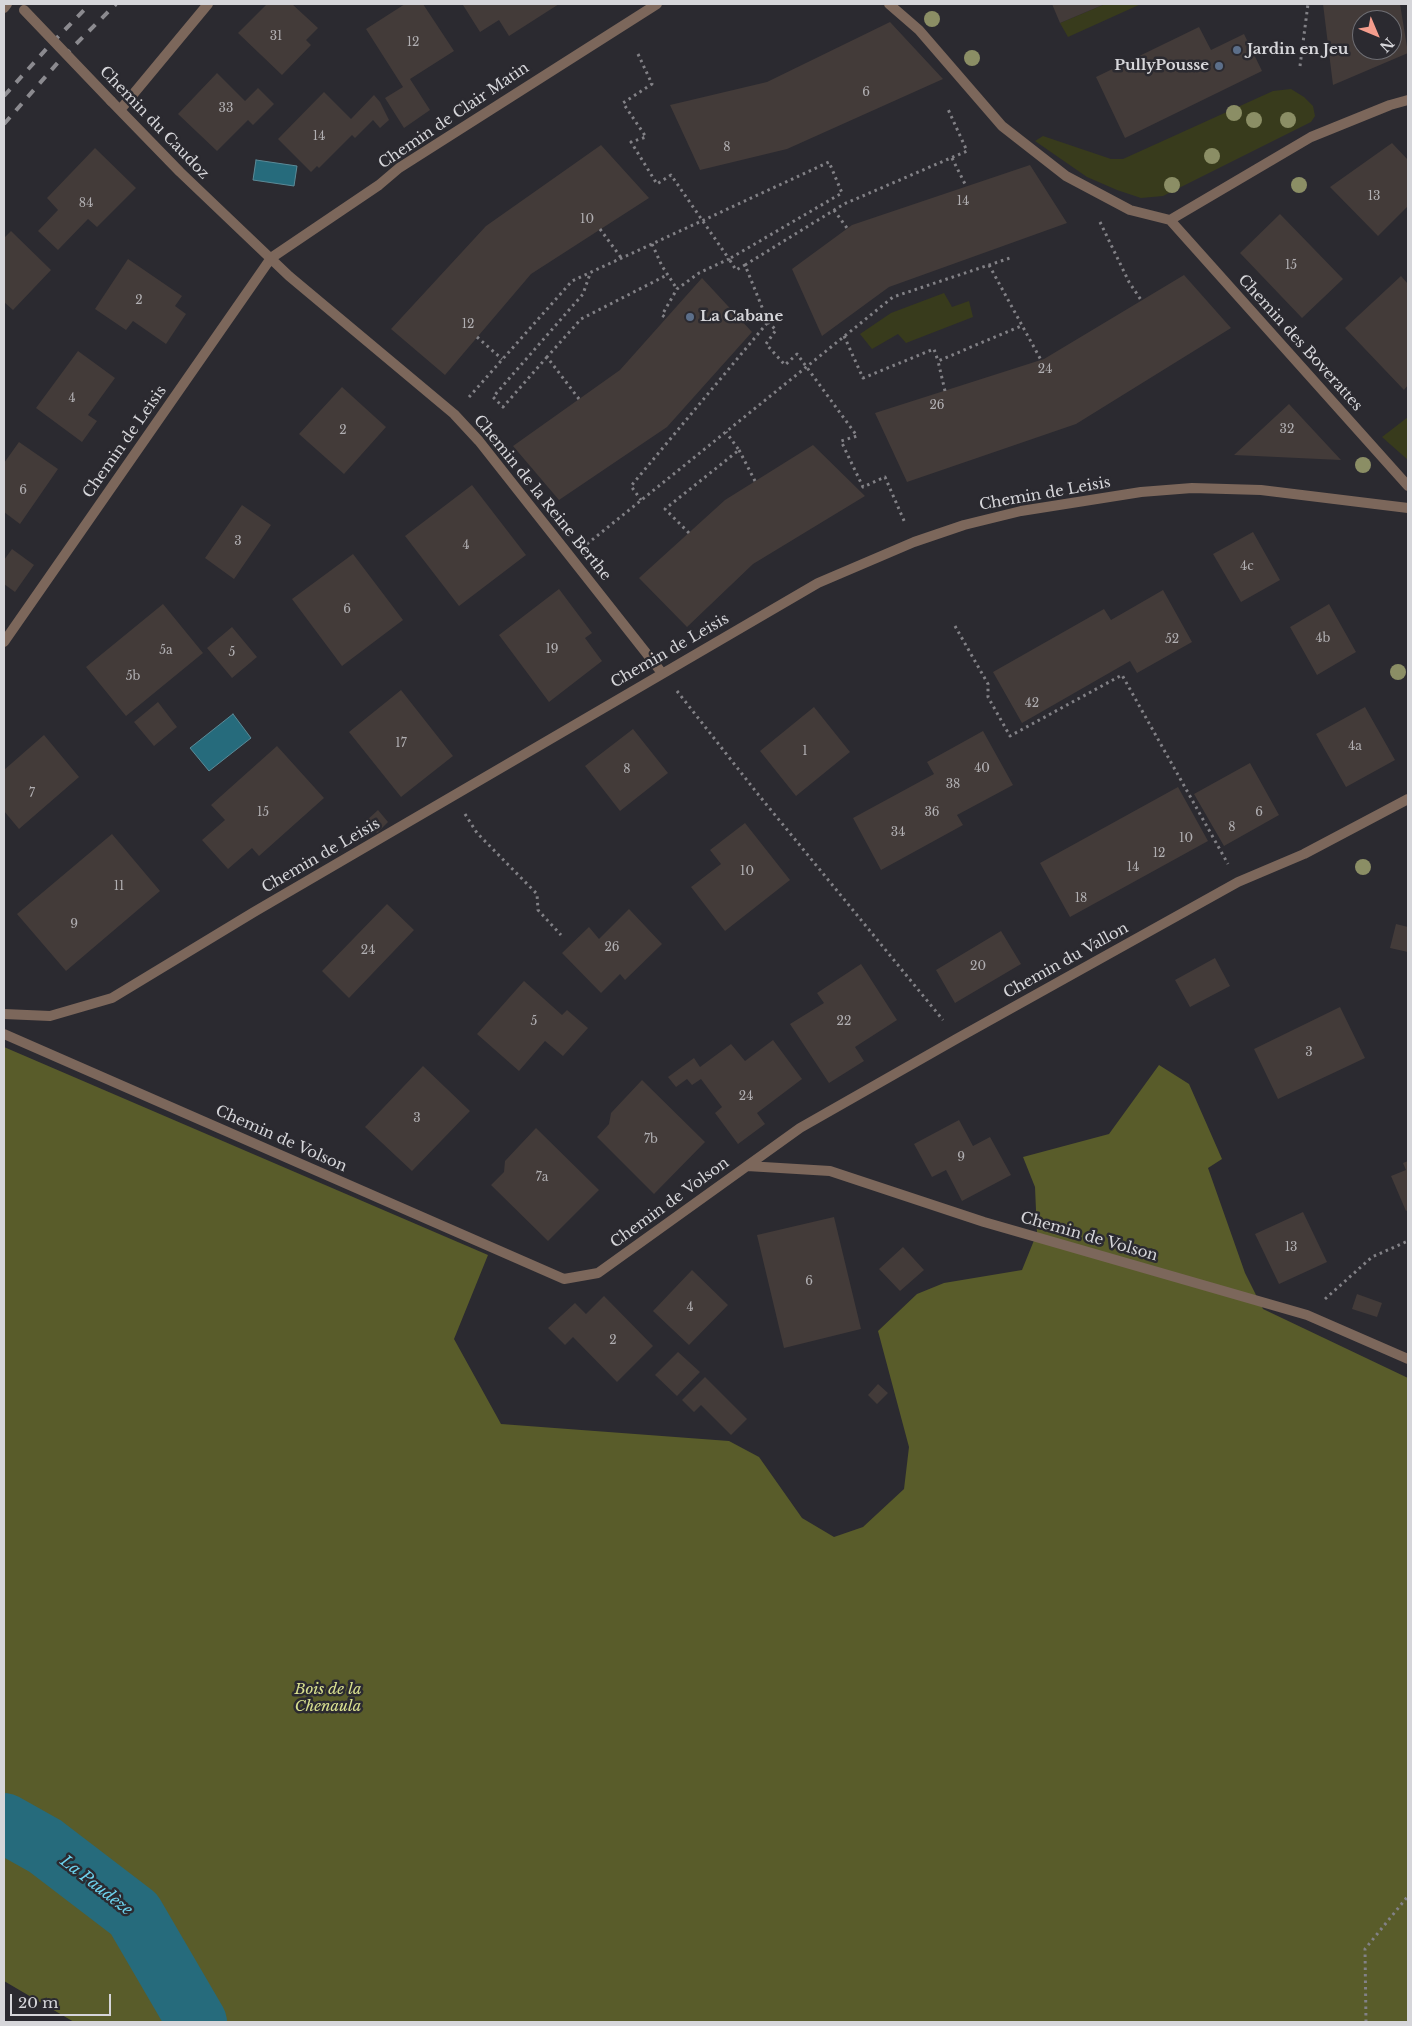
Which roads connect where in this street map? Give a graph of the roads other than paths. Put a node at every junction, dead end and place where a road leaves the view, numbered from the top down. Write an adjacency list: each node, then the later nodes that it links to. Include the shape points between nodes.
1 (8, 4): 6 (street)
2 (208, 4): 8 (street)
3 (657, 4): 10 (street, Chemin de Clair Matin, via 399,168)
4 (889, 4): 9 (street, via 919,30 1002,126 1066,176 1130,210)
5 (22, 7): 8 (street, Chemin du Caudoz, bridge)
6 (4, 8)
7 (1408, 100): 9 (street, via 1311,137)
8 (120, 110): 10 (street, Chemin du Caudoz)
9 (1170, 220): 11 (street, Chemin des Boverattes)
10 (271, 258): 13 (street, Chemin de Leisis); 14 (street, Chemin de la Reine Berthe, via 454,414 479,440)
11 (1408, 486)
12 (1408, 508): 14 (street, Chemin de Leisis, via 1261,490 1192,488 1141,492 1021,511 914,542 818,583)
13 (4, 642)
14 (662, 673): 16 (street, Chemin de Leisis, via 112,998 50,1016)
15 (1408, 799): 18 (street, Chemin du Vallon, via 1304,854 1238,882 808,1124)
16 (4, 1014)
17 (4, 1034): 18 (street, Chemin de Volson, via 564,1279 598,1273)
18 (747, 1166): 19 (street, Chemin de Volson, via 830,1172 984,1222 1307,1314)
19 (1408, 1359)

